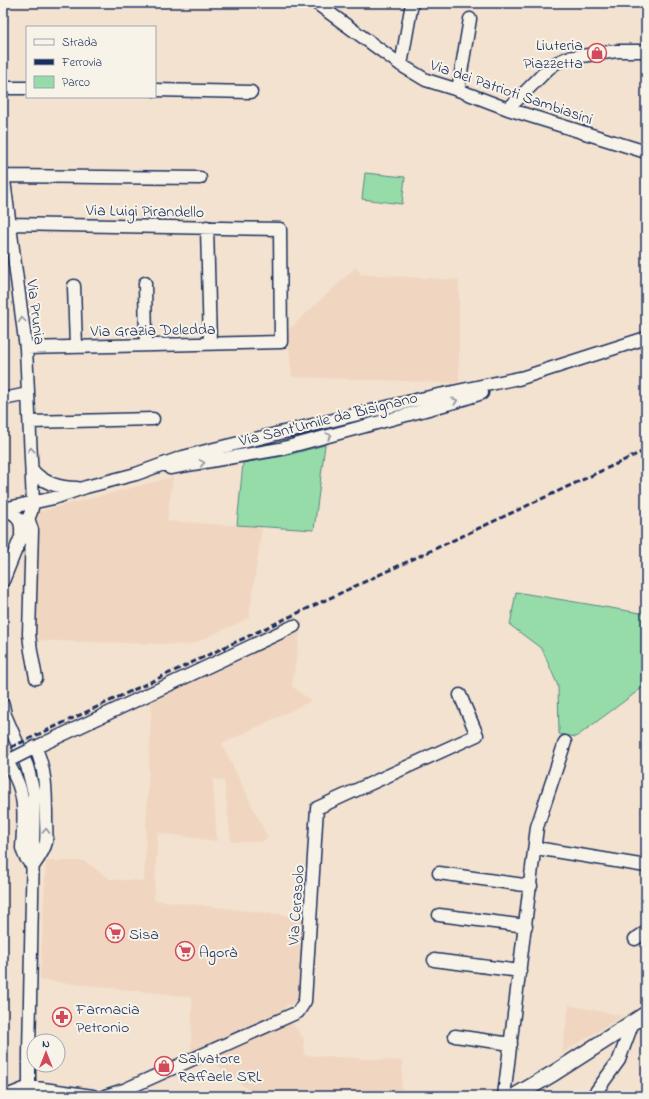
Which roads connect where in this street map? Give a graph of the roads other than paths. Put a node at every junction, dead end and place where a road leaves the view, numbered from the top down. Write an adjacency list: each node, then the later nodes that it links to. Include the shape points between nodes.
1 (412, 3): 5 (street)
2 (318, 4): 5 (street, Via dei Patrioti Sambiasini)
3 (470, 19): 9 (street)
4 (646, 51): 11 (street, via 616,51 567,58 549,68)
5 (401, 65): 9 (street, Via dei Patrioti Sambiasini, via 426,80)
6 (3, 88): 7 (street)
7 (26, 88)
8 (156, 90): 10 (street)
9 (458, 90): 11 (street, Via dei Patrioti Sambiasini)
10 (251, 92)
11 (508, 109): 12 (street, Via dei Patrioti Sambiasini)
12 (646, 152)
13 (3, 174): 14 (street); 15 (street, Via Prunia)
14 (200, 178)
15 (5, 208): 16 (street, Via Prunia)
16 (9, 224): 17 (street, Via Luigi Pirandello); 25 (street, Via Prunia, one-way to 16)
17 (207, 227): 21 (street, Via Luigi Pirandello, via 280,228); 22 (street)
18 (145, 283): 23 (street)
19 (74, 286): 24 (street)
20 (646, 338): 31 (street, Via Sant'Umile da Bisignano, via 524,377 420,399 210,450)
21 (281, 342): 22 (street, Via Grazia Deledda)
22 (210, 344): 23 (street, Via Grazia Deledda)
23 (146, 345): 24 (street, Via Grazia Deledda)
24 (76, 347): 25 (street, Via Grazia Deledda)
25 (26, 348): 26 (street, Via Prunia)
26 (28, 394): 27 (street); 29 (street, Via Prunia)
27 (3, 400)
28 (153, 419): 29 (street)
29 (30, 422): 30 (street, Via Prunia, one-way to 29)
30 (32, 470): 31 (street, via 41,479 60,487); 32 (street, Via Prunia)
31 (86, 487): 32 (street)
32 (33, 503): 33 (street); 34 (street)
33 (3, 509): 35 (street, via 16,514 19,518)
34 (28, 518): 35 (street); 38 (street, via 32,530 29,634)
35 (20, 537): 36 (street)
36 (3, 581)
37 (294, 626): 42 (street)
38 (36, 678)
39 (460, 695): 62 (street, Via Cerasolo, via 477,735 318,808 305,1000 298,1012 124,1090)
40 (3, 705): 45 (street, via 27,766 34,793)
41 (565, 742): 44 (street, via 537,827)
42 (33, 749): 43 (street, bridge); 45 (street, one-way to 42, via 43,851 47,835 45,780 41,760)
43 (8, 760): 45 (street, via 22,795 22,848 27,861)
44 (536, 848): 46 (street); 48 (street)
45 (33, 866): 59 (street)
46 (646, 866)
47 (439, 873): 48 (street)
48 (531, 886): 50 (street)
49 (439, 915): 50 (street)
50 (526, 926): 54 (street)
51 (646, 932): 52 (street)
52 (635, 939)
53 (434, 960): 54 (street)
54 (520, 971): 58 (street)
55 (646, 1014): 56 (street)
56 (633, 1022): 64 (street); 65 (street, via 619,1060)
57 (454, 1036): 58 (street)
58 (511, 1044): 63 (street)
59 (29, 1091): 60 (street); 61 (street)
60 (6, 1096)
61 (92, 1096)
62 (105, 1096)
63 (504, 1096)
64 (515, 1096)
65 (593, 1096)

